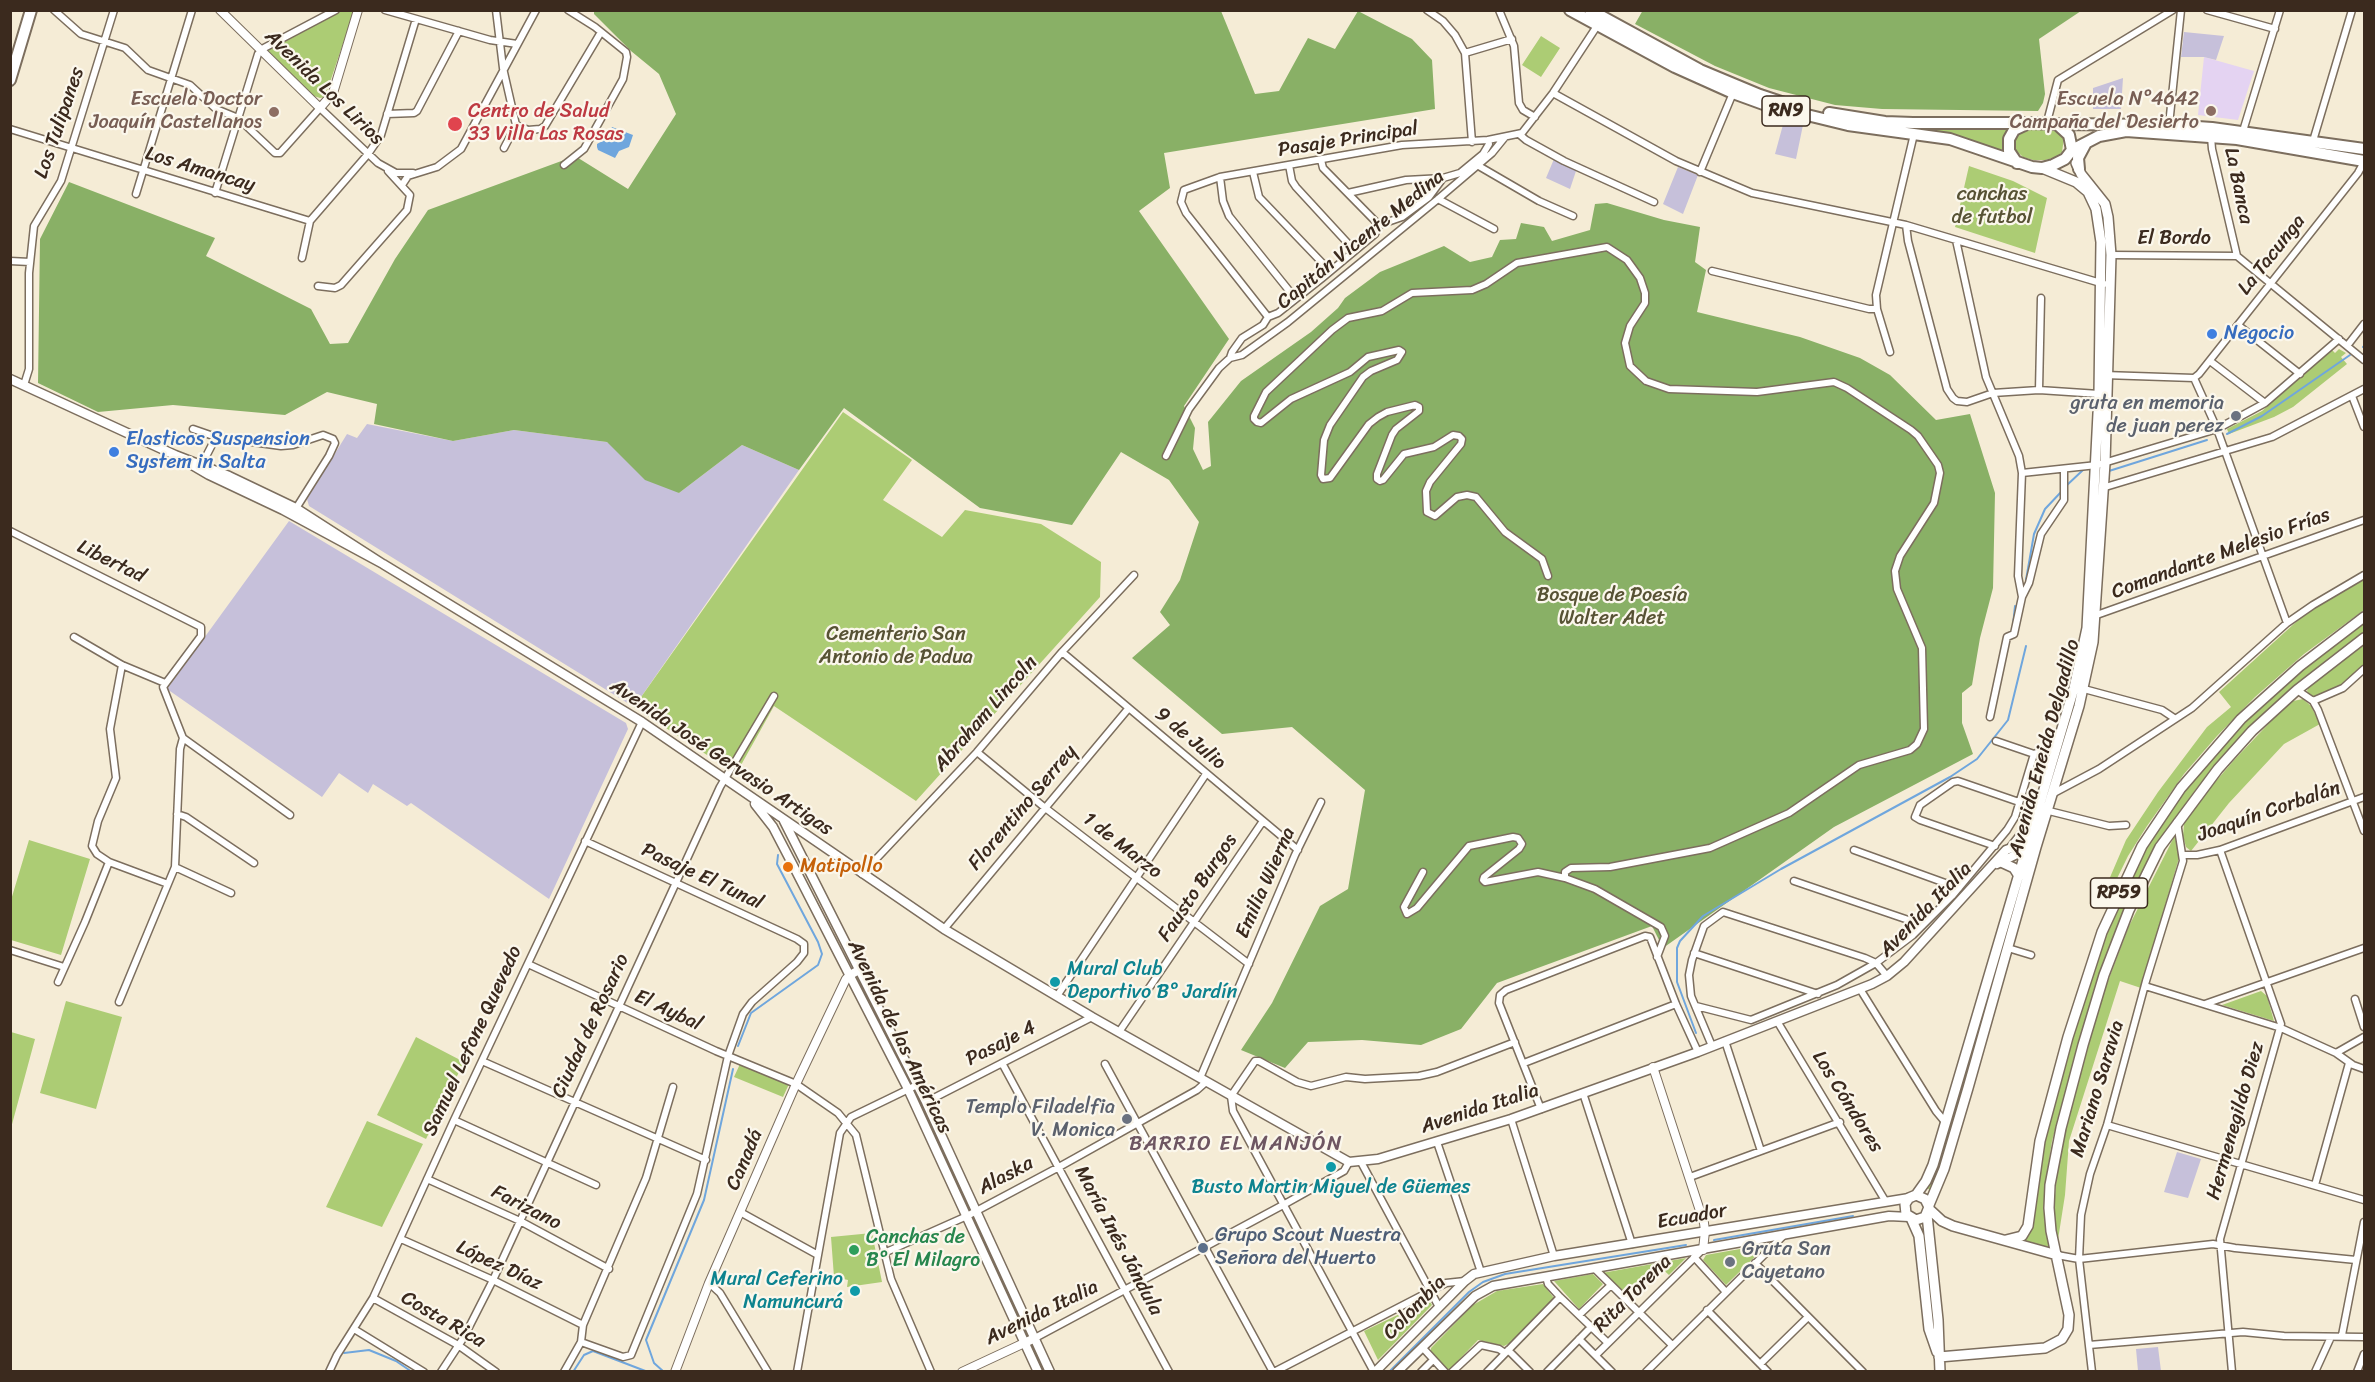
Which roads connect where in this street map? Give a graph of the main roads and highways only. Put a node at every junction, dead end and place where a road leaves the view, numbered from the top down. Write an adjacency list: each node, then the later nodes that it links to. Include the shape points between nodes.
1 (31, 10): 4 (highway)
2 (1570, 10): 11 (highway, RN9, via 1647,53 1733,93 1805,116 1962,142)
3 (1590, 10): 5 (highway, RN9, via 1700,70 1801,108 1886,122)
4 (10, 80)
5 (2029, 123): 6 (highway, RN9); 11 (highway, via 2014,130 2009,140 2009,151)
6 (2052, 123): 8 (highway, RN9, via 2243,131); 9 (highway, via 2068,135)
7 (2086, 142): 9 (highway); 10 (highway, via 2115,132 2211,137); 13 (highway, via 2078,158)
8 (2364, 149)
9 (2072, 152): 12 (highway, via 2060,162); 13 (main road, Avenida Eneida Delgadillo)
10 (2364, 161)
11 (2018, 164): 12 (highway, RN9)
12 (2042, 168): 14 (main road, Avenida Eneida Delgadillo, via 2084,187 2093,200)
13 (2079, 169): 14 (main road, Avenida Eneida Delgadillo, via 2105,204 2111,255)
14 (2107, 284): 15 (main road, Avenida Eneida Delgadillo)
15 (2104, 375): 17 (main road, Avenida Eneida Delgadillo); 17 (main road, Avenida Eneida Delgadillo, via 2099,394)
16 (10, 379): 21 (main road, Avenida José Gervasio Artigas, via 294,512 642,722)
17 (2101, 464): 18 (main road, Avenida Eneida Delgadillo)
18 (2092, 617): 22 (main road, Avenida Eneida Delgadillo); 22 (main road, Avenida Eneida Delgadillo, via 2091,654 2084,689 2052,794)
19 (2364, 617): 33 (main road, RP59, via 2300,666 2241,719 2181,788 2142,846 2103,932 2071,1028 2040,1141 2028,1226 2022,1236)
20 (2364, 638): 34 (main road, RP59, via 2297,690 2234,750 2177,822 2150,864 2104,975 2061,1128 2050,1185 2049,1219)
21 (745, 792): 24 (main road, Avenida José Gervasio Artigas); 37 (main road, Avenida de las Américas, via 772,827 908,1089)
22 (2042, 809): 23 (main road, Avenida Eneida Delgadillo); 26 (main road, Avenida Eneida Delgadillo)
23 (2034, 819): 25 (main road); 26 (main road, Avenida Eneida Delgadillo)
24 (784, 820): 29 (main road, Avenida José Gervasio Artigas, via 944,929); 38 (main road, Avenida de las Américas, via 926,1101)
25 (2012, 847): 26 (main road); 27 (main road, Avenida Italia)
26 (2031, 849): 27 (main road, Avenida Italia); 28 (main road, Avenida Eneida Delgadillo); 31 (main road, Avenida Eneida Delgadillo, via 2008,948 1944,1169)
27 (1998, 863): 28 (main road, via 2014,868); 29 (main road, Avenida Italia, via 1904,962 1887,976 1860,989 1511,1119 1437,1142)
28 (2019, 876): 30 (main road, Avenida Eneida Delgadillo, via 1930,1174)
29 (1349, 1162)
30 (1912, 1197): 31 (main road, via 1925,1199); 32 (main road, via 1904,1208); 35 (main road, Ecuador, via 1554,1256)
31 (1928, 1209): 32 (main road, via 1919,1220); 33 (main road, via 1953,1226); 36 (main road, Avenida Eneida Delgadillo)
32 (1910, 1218): 36 (main road, Avenida Eneida Delgadillo, via 1919,1236 1929,1329); 40 (main road, Ecuador, via 1889,1215 1500,1284 1475,1296)
33 (2006, 1240): 34 (main road)
34 (2056, 1255): 36 (main road, RP59, via 2069,1315 2066,1332 2054,1345)
35 (1481, 1272): 39 (main road, Colombia, via 1465,1281)
36 (1939, 1357): 41 (main road, Avenida Eneida Delgadillo)
37 (1038, 1371)
38 (1050, 1371)
39 (1375, 1371)
40 (1397, 1371)
41 (1940, 1371)

